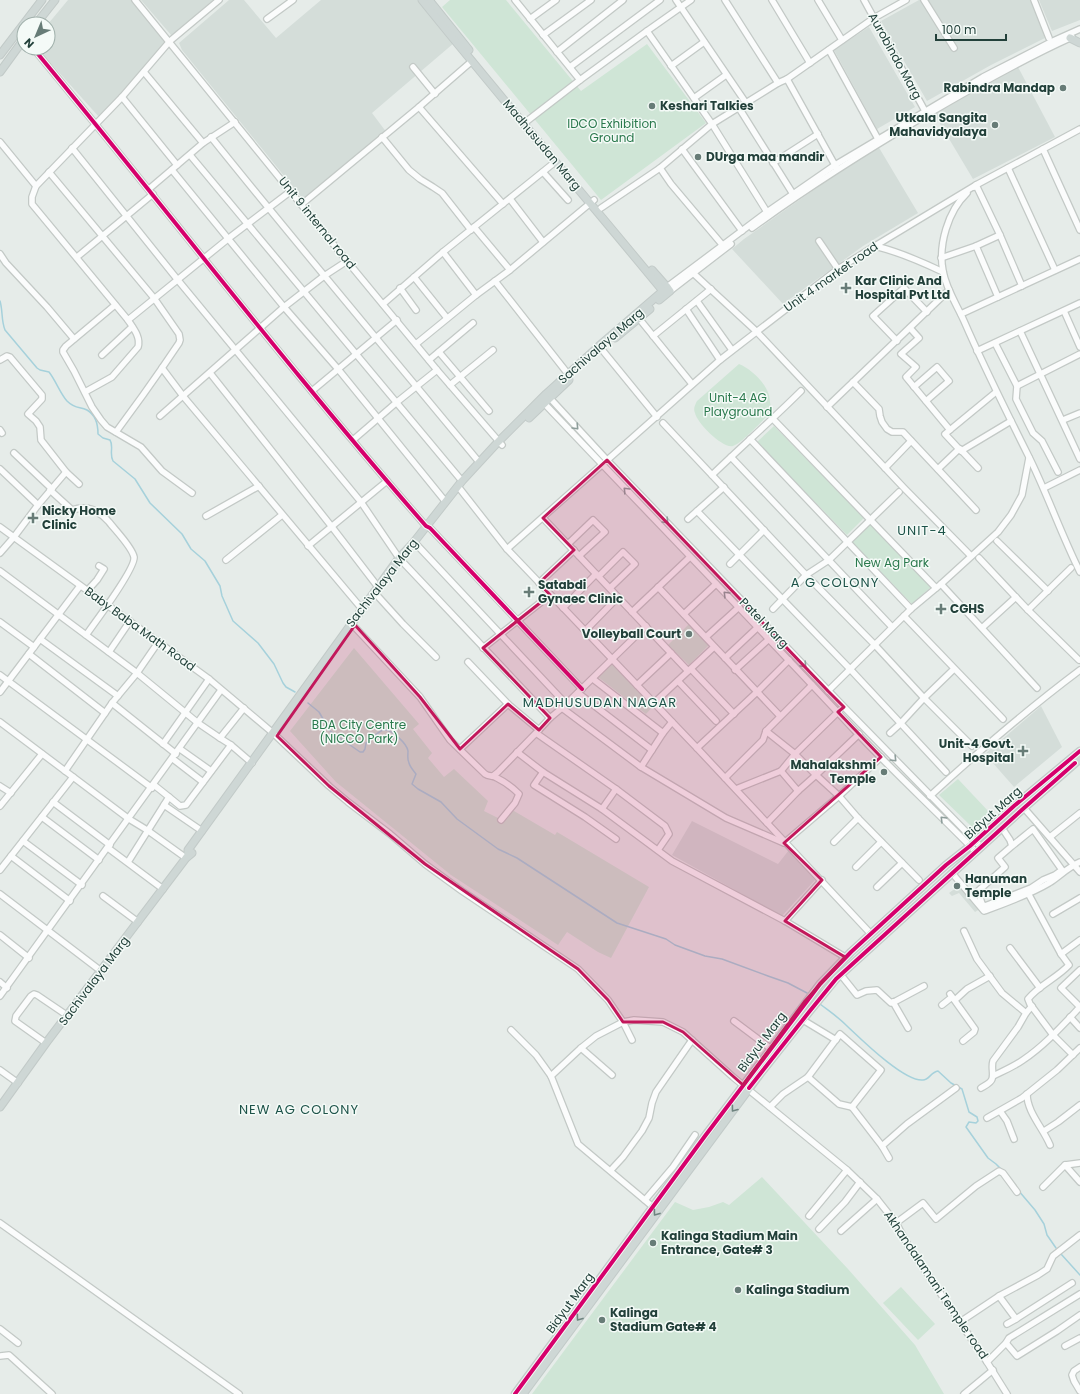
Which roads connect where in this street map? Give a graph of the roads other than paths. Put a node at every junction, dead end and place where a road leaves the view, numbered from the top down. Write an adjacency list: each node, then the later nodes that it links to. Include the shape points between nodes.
1 (42, 0): 23 (main road)
2 (55, 0): 24 (main road)
3 (135, 0): 36 (street, Unit 9 internal road)
4 (219, 0): 36 (street)
5 (293, 0): 26 (street)
6 (422, 0): 45 (main road, Madhusudan Marg)
7 (429, 0): 63 (main road, Madhusudan Marg)
8 (515, 0): 27 (street)
9 (556, 0): 27 (street)
10 (592, 0): 32 (street)
11 (623, 0): 42 (street)
12 (660, 0): 49 (street)
13 (676, 0): 22 (street)
14 (691, 0): 22 (street)
15 (725, 0): 55 (street)
16 (772, 0): 46 (street)
17 (818, 0): 35 (street)
18 (864, 0): 25 (street, Aurobindo Marg)
19 (906, 0): 25 (street)
20 (924, 0): 39 (street)
21 (1034, 0): 33 (street)
22 (681, 7): 29 (street); 37 (street)
23 (30, 16)
24 (42, 16)
25 (874, 18): 35 (street); 62 (street, Aurobindo Marg)
26 (267, 19)
27 (530, 19): 32 (street)
28 (1080, 29): 62 (street, Sachivalaya Marg, via 988,75)
29 (647, 31): 47 (street); 54 (street)
30 (16, 33): 43 (main road)
31 (1080, 34): 34 (street, Sachivalaya Marg)
32 (543, 35): 42 (street)
33 (1049, 38)
34 (1070, 38): 38 (main road); 81 (street, Sachivalaya Marg, via 986,80)
35 (842, 40): 41 (street)
36 (170, 41): 51 (street); 64 (street, Unit 9 internal road)
37 (704, 42): 47 (street); 52 (street)
38 (1080, 43)
39 (954, 48)
40 (16, 49): 50 (main road)
41 (829, 50): 46 (street); 71 (street)
42 (558, 52): 49 (street)
43 (0, 55)
44 (40, 56): 65 (street)
45 (472, 61): 56 (street); 78 (main road, Madhusudan Marg)
46 (810, 63): 53 (street)
47 (672, 66): 58 (street)
48 (413, 67): 56 (street)
49 (570, 67): 54 (street)
50 (0, 72)
51 (144, 72): 57 (street); 73 (street)
52 (726, 75): 58 (street); 59 (street)
53 (787, 79): 55 (street); 68 (street)
54 (580, 80): 63 (street)
55 (778, 83): 59 (street)
56 (435, 94): 60 (street)
57 (122, 97): 65 (street); 80 (street)
58 (694, 98): 66 (street)
59 (746, 103): 61 (street)
60 (419, 107): 69 (street); 97 (street)
61 (739, 108): 66 (street); 79 (street)
62 (925, 111): 71 (street, Sachivalaya Marg)
63 (527, 121): 95 (main road, Madhusudan Marg)
64 (235, 122): 70 (street); 90 (street, Unit 9 internal road)
65 (96, 124): 74 (street); 89 (street)
66 (712, 124): 75 (street); 100 (street)
67 (1080, 129): 76 (street, Unit 4 market road)
68 (818, 134): 79 (street); 81 (street)
69 (382, 137): 96 (street); 103 (street, via 409,170 442,194)
70 (211, 138): 73 (street); 98 (street)
71 (878, 139): 81 (street, Sachivalaya Marg)
72 (0, 142): 88 (street)
73 (203, 144): 77 (street)
74 (72, 148): 85 (street); 101 (street)
75 (682, 149): 82 (street); 105 (street)
76 (1043, 149): 83 (street, Unit 4 market road); 104 (street)
77 (190, 155): 80 (street); 102 (street)
78 (555, 162): 86 (street); 95 (main road, Madhusudan Marg)
79 (773, 163): 92 (street)
80 (177, 165): 84 (street)
81 (836, 167): 92 (street, Sachivalaya Marg); 111 (street, Sachivalaya Marg)
82 (660, 168): 99 (street); 111 (street)
83 (1008, 168): 87 (street, Unit 4 market road); 123 (street)
84 (172, 170): 89 (street); 108 (street)
85 (49, 172): 88 (street); 107 (street)
86 (543, 172): 93 (street); 94 (street)
87 (976, 185): 106 (street); 112 (street, Unit 4 market road); 117 (street, via 955,207 946,232)
88 (36, 186): 116 (street, via 32,204)
89 (149, 189): 91 (street)
90 (292, 191): 96 (street, Unit 9 internal road); 98 (street)
91 (154, 194): 101 (street); 118 (street)
92 (793, 194): 100 (street, Sachivalaya Marg)
93 (510, 199): 97 (street); 110 (street)
94 (568, 200)
95 (592, 201): 99 (main road, Madhusudan Marg); 110 (street); 135 (main road, Madhusudan Marg)
96 (302, 204): 120 (street, Unit 9 internal road)
97 (503, 204): 103 (street)
98 (268, 208): 102 (street); 126 (street)
99 (601, 208): 135 (main road, Madhusudan Marg)
100 (767, 212): 105 (street, Sachivalaya Marg)
101 (127, 216): 107 (street); 128 (street)
102 (248, 224): 108 (street); 134 (street)
103 (473, 229): 114 (street); 122 (street)
104 (1080, 230)
105 (742, 231): 111 (street, Sachivalaya Marg)
106 (1000, 235): 113 (street); 130 (street)
107 (102, 236): 116 (street); 138 (street)
108 (229, 238): 118 (street); 143 (street)
109 (819, 241): 121 (street)
110 (543, 242): 122 (street)
111 (724, 246): 125 (street, Sachivalaya Marg); 135 (street, Sachivalaya Marg)
112 (875, 246): 121 (street, Unit 4 market road); 124 (street, via 898,252)
113 (976, 246): 117 (street); 137 (street)
114 (443, 252): 127 (street); 136 (street)
115 (0, 254): 161 (street)
116 (77, 257): 142 (street)
117 (941, 258): 124 (street)
118 (204, 259): 128 (street); 156 (street)
119 (1080, 259): 123 (street)
120 (347, 261): 126 (street); 141 (street, Unit 9 internal road)
121 (838, 269): 157 (street, Unit 4 market road)
122 (510, 270): 129 (street)
123 (1055, 270): 130 (street)
124 (943, 272): 133 (street)
125 (693, 273): 132 (street); 135 (street, Sachivalaya Marg)
126 (324, 276): 134 (street); 160 (street)
127 (414, 277): 131 (street); 150 (street)
128 (178, 279): 138 (street); 167 (street)
129 (495, 281): 136 (street); 182 (street)
130 (1022, 286): 137 (street)
131 (400, 288): 141 (street); 145 (street)
132 (711, 289): 139 (street); 157 (street)
133 (949, 290): 147 (street); 148 (street)
134 (305, 291): 143 (street); 172 (street)
135 (667, 291): 149 (main road, Sachivalaya Marg)
136 (476, 295): 150 (street)
137 (998, 297): 148 (street)
138 (154, 298): 151 (street); 178 (street, via 180,337 179,343)
139 (697, 301): 144 (street); 169 (street)
140 (1080, 303): 146 (street)
141 (383, 304): 152 (street, Unit 9 internal road)
142 (115, 305): 151 (street); 161 (street)
143 (284, 307): 156 (street); 179 (street)
144 (686, 309): 159 (street); 177 (street)
145 (416, 310)
146 (1064, 311): 158 (street); 166 (street)
147 (927, 312): 155 (street); 162 (street, via 904,288 873,316)
148 (961, 314): 170 (street)
149 (637, 316): 159 (street); 165 (main road, Sachivalaya Marg)
150 (447, 318): 164 (street)
151 (128, 320): 154 (street)
152 (397, 320): 160 (street); 164 (street, Unit 9 internal road)
153 (473, 323): 171 (street)
154 (132, 327): 174 (street); 193 (street, via 138,340 138,347 112,377)
155 (910, 328): 162 (street); 190 (street, via 919,338 901,354 916,367 906,378)
156 (260, 329): 167 (street); 191 (street)
157 (756, 331): 169 (street, Unit 4 market road); 199 (street)
158 (1020, 331): 163 (street); 183 (street)
159 (653, 336): 186 (street)
160 (376, 337): 172 (street); 188 (street)
161 (74, 339): 193 (street, via 64,348 64,352)
162 (897, 341): 185 (street)
163 (995, 343): 170 (street); 189 (street)
164 (416, 344): 176 (street, Unit 9 internal road)
165 (601, 347): 182 (main road, Sachivalaya Marg); 196 (main road, Sachivalaya Marg); 203 (street)
166 (1080, 347)
167 (237, 350): 181 (street); 242 (street)
168 (493, 350): 184 (street)
169 (732, 350): 177 (street, Unit 4 market road)
170 (977, 351): 194 (street)
171 (439, 352): 176 (street); 184 (street)
172 (356, 354): 179 (street); 198 (street)
173 (1080, 354): 183 (street)
174 (102, 355)
175 (0, 360): 228 (street, via 7,356 11,357 42,395 42,399 28,414 40,427 41,440)
176 (429, 360): 180 (street, Unit 9 internal road)
177 (720, 360): 186 (street, Unit 4 market road)
178 (162, 368): 195 (street); 210 (street)
179 (338, 369): 191 (street); 205 (street)
180 (437, 370): 187 (street, Unit 9 internal road); 188 (street)
181 (210, 373): 195 (street); 252 (street)
182 (568, 374): 196 (main road, Sachivalaya Marg)
183 (1040, 374): 189 (street); 206 (street)
184 (461, 378): 187 (street); 200 (street)
185 (853, 382): 199 (street); 213 (street, via 879,409 884,426 892,432 903,432)
186 (692, 384): 203 (street, Unit 4 market road)
187 (450, 385): 214 (street, Unit 9 internal road)
188 (417, 386): 198 (street); 221 (street)
189 (1017, 386): 229 (street, via 1016,398 1033,433 1042,441)
190 (914, 387): 197 (street); 197 (street, via 937,367 949,381)
191 (312, 391): 212 (street)
192 (801, 391): 204 (street)
193 (85, 392): 210 (street, via 98,416)
194 (996, 392): 207 (street); 209 (street)
195 (183, 396): 202 (street); 234 (street)
196 (545, 399): 214 (main road, Sachivalaya Marg); 220 (street, Patel Marg, one-way to 220); 222 (street, Patel Marg)
197 (926, 401): 209 (street)
198 (397, 402): 205 (street); 232 (street)
199 (827, 407): 224 (street)
200 (489, 411)
201 (1080, 413): 206 (street)
202 (160, 416)
203 (657, 417): 220 (street, Unit 4 market road)
204 (773, 419): 211 (street); 250 (street)
205 (378, 420): 212 (street); 241 (street)
206 (1063, 420): 219 (street)
207 (1011, 421): 215 (street); 218 (street)
208 (663, 423): 230 (street)
209 (950, 430): 215 (street, via 945,434)
210 (116, 432): 240 (street, via 141,447 162,471)
211 (750, 439): 217 (street); 257 (street)
212 (353, 440): 231 (street)
213 (910, 441): 224 (street); 226 (street)
214 (500, 443): 221 (main road, Sachivalaya Marg); 238 (main road, Sachivalaya Marg)
215 (960, 450): 225 (street); 226 (street)
216 (14, 453): 237 (street)
217 (731, 457): 230 (street); 271 (street)
218 (1029, 457): 236 (street); 266 (street, via 1022,495 1011,515 998,532)
219 (1080, 459)
220 (607, 460): 222 (street, Unit 4 market road); 346 (street, Patel Marg, one-way to 346)
221 (480, 462): 232 (main road, Sachivalaya Marg)
222 (602, 465): 248 (street, Unit 4 market road); 267 (street, Patel Marg, one-way to 222)
223 (0, 468): 243 (street)
224 (885, 468): 266 (street)
225 (978, 468)
226 (938, 469): 244 (street)
227 (1080, 470): 236 (street)
228 (66, 472): 233 (street); 237 (street)
229 (1058, 472)
230 (712, 474): 235 (street)
231 (387, 481): 242 (street); 253 (street)
232 (462, 481): 241 (main road, Sachivalaya Marg)
233 (79, 484)
234 (259, 486): 246 (street); 247 (street)
235 (724, 487): 245 (street); 254 (street)
236 (1044, 488): 276 (street)
237 (51, 489): 243 (street); 292 (street, via 72,510 86,507 103,515 134,556 134,562)
238 (460, 489): 253 (main road, Sachivalaya Marg); 261 (street)
239 (899, 492): 250 (street)
240 (192, 493)
241 (445, 501): 253 (main road, Sachivalaya Marg)
242 (361, 502): 252 (street); 269 (street)
243 (38, 505): 255 (street)
244 (976, 510)
245 (697, 511): 249 (street); 264 (street)
246 (282, 515): 260 (street); 270 (street)
247 (206, 516)
248 (543, 518): 258 (street); 261 (street, Unit 4 market road)
249 (688, 519)
250 (870, 520): 257 (street); 282 (street)
251 (0, 527): 255 (street, Baby Baba Math Road)
252 (332, 527): 260 (street); 286 (street)
253 (428, 527): 259 (main road, Sachivalaya Marg); 269 (main road, Sachivalaya Marg); 304 (street)
254 (764, 530): 264 (street); 278 (street)
255 (14, 537): 263 (street); 281 (street, Baby Baba Math Road)
256 (997, 541): 287 (street)
257 (847, 542): 271 (street); 297 (street)
258 (568, 544): 262 (street); 265 (street, via 593,520 605,532)
259 (416, 545): 269 (main road, Sachivalaya Marg); 313 (street)
260 (308, 546): 295 (street)
261 (507, 549): 279 (street)
262 (574, 550): 265 (street); 279 (street)
263 (0, 553)
264 (739, 555): 272 (street); 291 (street)
265 (579, 556): 277 (street)
266 (971, 556): 282 (street)
267 (690, 557): 280 (street, Patel Marg); 283 (street)
268 (979, 558): 290 (street)
269 (401, 559): 286 (main road, Sachivalaya Marg); 321 (street)
270 (226, 560)
271 (829, 560): 278 (street); 309 (street)
272 (730, 564)
273 (99, 566): 285 (street, via 104,569)
274 (1072, 568): 287 (street)
275 (0, 571): 301 (street)
276 (1080, 572)
277 (597, 575): 284 (street); 284 (street, via 624,552 635,564); 294 (street)
278 (806, 575): 291 (street); 318 (street)
279 (539, 583): 288 (street)
280 (716, 584): 293 (street, Patel Marg, one-way to 280); 300 (street)
281 (80, 586): 285 (street, Baby Baba Math Road); 301 (street)
282 (939, 586): 297 (street); 310 (street)
283 (658, 587): 299 (street); 300 (street)
284 (610, 588): 289 (street)
285 (87, 591): 292 (street, Baby Baba Math Road)
286 (376, 591): 295 (main road, Sachivalaya Marg); 306 (main road, Sachivalaya Marg); 325 (street, via 403,624)
287 (1048, 591): 298 (street)
288 (550, 595): 294 (street); 304 (street)
289 (618, 597): 299 (street); 311 (street)
290 (1016, 597): 298 (street); 310 (street)
291 (782, 600): 296 (street); 332 (street)
292 (108, 605): 303 (street, Baby Baba Math Road); 312 (street)
293 (739, 607): 308 (street, Patel Marg); 314 (street)
294 (562, 608): 311 (street)
295 (362, 609): 306 (main road, Sachivalaya Marg)
296 (773, 609)
297 (911, 609): 302 (street)
298 (1028, 610): 329 (street)
299 (632, 612): 307 (street)
300 (684, 614): 314 (street)
301 (59, 615): 312 (street); 315 (street)
302 (904, 616): 309 (street); 331 (street)
303 (130, 621): 317 (street, Baby Baba Math Road); 322 (street)
304 (517, 621): 313 (street); 347 (street)
305 (0, 622): 319 (street)
306 (353, 624): 375 (main road, Sachivalaya Marg); 383 (street, via 420,697 450,740)
307 (646, 626): 323 (street); 327 (street)
308 (758, 627): 316 (street, Patel Marg); 326 (street)
309 (892, 627): 318 (street)
310 (983, 627): 344 (street)
311 (585, 631): 327 (street)
312 (86, 635): 322 (street)
313 (500, 635): 321 (street); 355 (street)
314 (706, 637): 320 (street)
315 (40, 639): 319 (street); 350 (street)
316 (769, 639): 328 (street, Patel Marg); 334 (street)
317 (159, 641): 336 (street); 338 (street, Baby Baba Math Road)
318 (874, 644): 332 (street); 351 (street)
319 (34, 647): 324 (street)
320 (714, 647): 326 (street); 333 (street)
321 (483, 648): 363 (street)
322 (108, 652): 336 (street)
323 (671, 653): 333 (street); 342 (street)
324 (29, 654): 341 (street); 360 (street)
325 (436, 657)
326 (725, 658): 334 (street)
327 (612, 660): 339 (street); 342 (street)
328 (789, 660): 343 (street, Patel Marg); 349 (street)
329 (1080, 660)
330 (468, 662): 354 (street)
331 (954, 668): 351 (street); 364 (street)
332 (850, 669): 346 (street); 369 (street)
333 (689, 670): 340 (street); 361 (street)
334 (735, 670): 349 (street)
335 (1080, 670): 411 (street, via 1045,696)
336 (137, 673): 350 (street); 358 (street)
337 (0, 676): 341 (street)
338 (209, 679): 345 (street, Baby Baba Math Road); 358 (street)
339 (593, 679): 347 (street); 372 (street)
340 (678, 680): 353 (street); 365 (street)
341 (8, 682): 348 (street); 377 (street)
342 (637, 685): 353 (street)
343 (812, 685): 359 (street, Patel Marg); 362 (street)
344 (1037, 688)
345 (222, 690): 357 (street, Baby Baba Math Road); 368 (street)
346 (828, 690): 356 (street, Patel Marg)
347 (580, 691): 355 (street); 384 (street)
348 (0, 692)
349 (757, 692): 361 (street); 362 (street)
350 (118, 696): 352 (street)
351 (924, 698): 369 (street); 380 (street)
352 (112, 703): 360 (street); 378 (street)
353 (654, 703): 367 (street)
354 (508, 704): 370 (street); 383 (street)
355 (564, 706): 363 (street); 393 (street)
356 (844, 707): 359 (street); 411 (street, Patel Marg, one-way to 411)
357 (244, 708): 375 (street, Baby Baba Math Road); 376 (street)
358 (185, 712): 368 (street); 378 (street)
359 (838, 712): 373 (street, Patel Marg); 388 (street)
360 (105, 713): 377 (street)
361 (734, 714): 381 (street)
362 (780, 716): 371 (street)
363 (550, 718): 370 (street)
364 (1003, 719)
365 (716, 721)
366 (0, 722): 387 (street)
367 (672, 722): 372 (street); 381 (street)
368 (198, 723): 376 (street); 382 (street)
369 (900, 724): 374 (street); 398 (street)
370 (538, 731): 386 (street); 406 (street)
371 (766, 731): 388 (street); 402 (street, via 763,740)
372 (663, 733): 384 (street)
373 (859, 734): 390 (street, Patel Marg); 399 (street)
374 (890, 734)
375 (275, 735): 392 (main road, Sachivalaya Marg); 438 (main road, Sachivalaya Marg, via 192,853); 488 (street, Baby Baba Math Road, via 344,798 426,864 578,969 608,1000)
376 (220, 738): 379 (street)
377 (86, 739): 394 (street); 405 (street)
378 (163, 744): 389 (street)
379 (230, 745): 392 (street); 395 (street)
380 (972, 746)
381 (697, 748): 402 (street)
382 (180, 749): 389 (street); 395 (street)
383 (460, 749): 400 (street, via 487,776)
384 (652, 750): 393 (street)
385 (1080, 751): 435 (main road, Bidyut Marg, via 1014,806)
386 (517, 752): 396 (street); 400 (street)
387 (42, 754): 394 (street); 409 (street)
388 (795, 754): 397 (street); 399 (street)
389 (174, 756): 403 (street); 405 (street)
390 (881, 757): 410 (street); 435 (street, Patel Marg, one-way to 390)
391 (1080, 759): 416 (main road, Bidyut Marg)
392 (252, 763): 426 (main road, Sachivalaya Marg)
393 (641, 767): 432 (street, via 726,818)
394 (65, 771): 401 (street)
395 (211, 772): 403 (street)
396 (543, 772): 417 (street); 428 (street, via 534,785)
397 (780, 772): 407 (street); 408 (street)
398 (946, 772)
399 (816, 775): 408 (street); 410 (street)
400 (493, 776): 422 (street, via 519,794)
401 (73, 777): 413 (street); 421 (street)
402 (725, 778): 407 (street)
403 (203, 782): 412 (street, via 186,806 180,806)
404 (0, 786): 409 (street)
405 (153, 786): 412 (street); 421 (street)
406 (616, 789): 417 (street); 436 (street, via 667,829 668,834)
407 (736, 789): 423 (street)
408 (798, 791): 423 (street)
409 (11, 793): 415 (street)
410 (839, 796): 420 (street); 432 (street)
411 (930, 796): 435 (street, Patel Marg)
412 (169, 797): 414 (street)
413 (53, 802): 419 (street); 434 (street)
414 (164, 805): 425 (street); 426 (street)
415 (0, 806)
416 (1024, 808): 424 (main road, Bidyut Marg); 427 (street)
417 (602, 809): 436 (street)
418 (1080, 813): 427 (street)
419 (42, 817): 429 (street); 439 (street)
420 (858, 818): 430 (street); 431 (street)
421 (129, 819): 425 (street); 434 (street)
422 (501, 820)
423 (767, 823): 432 (street)
424 (1002, 828): 433 (street); 435 (main road, Bidyut Marg)
425 (147, 830): 438 (street); 440 (street)
426 (202, 831): 438 (main road, Sachivalaya Marg, via 188,850)
427 (1050, 837): 442 (street)
428 (616, 839)
429 (23, 841): 437 (street); 449 (street)
430 (834, 842)
431 (881, 842): 441 (street); 443 (street)
432 (784, 843): 447 (street)
433 (1012, 846): 433 (street, via 1033,829 1062,870 1031,888 985,906 978,891 1005,867 998,858)
434 (109, 847): 439 (street); 440 (street)
435 (975, 847): 446 (main road, Bidyut Marg); 462 (main road, Bidyut Marg, via 946,865)
436 (658, 850): 458 (street, via 672,861)
437 (11, 856): 444 (street); 456 (street)
438 (187, 856): 451 (main road, Sachivalaya Marg)
439 (99, 860): 449 (street)
440 (128, 862): 451 (street)
441 (902, 863): 448 (street); 450 (street)
442 (1077, 863): 445 (street); 453 (street)
443 (856, 867)
444 (0, 870)
445 (1080, 872)
446 (952, 873): 453 (street, via 984,911); 471 (main road, Bidyut Marg)
447 (822, 880): 458 (street); 462 (street)
448 (919, 880)
449 (82, 885): 456 (street)
450 (877, 887)
451 (163, 889): 459 (main road, Sachivalaya Marg)
452 (0, 894): 461 (street)
453 (1028, 894): 466 (street)
454 (102, 896): 459 (street)
455 (1080, 898): 457 (street)
456 (70, 901): 461 (street)
457 (1054, 914)
458 (785, 921): 468 (street)
459 (138, 922): 470 (main road, Sachivalaya Marg)
460 (964, 931): 472 (street, via 977,959)
461 (48, 932): 467 (street); 470 (street)
462 (871, 934): 468 (main road, Bidyut Marg)
463 (0, 935): 467 (street)
464 (1080, 940): 466 (street)
465 (1010, 948): 476 (street)
466 (1061, 954): 476 (street, via 1069,965)
467 (29, 958): 475 (street)
468 (846, 958): 499 (main road, Bidyut Marg, via 820,984)
469 (1080, 970): 482 (street, via 1061,988)
470 (101, 971): 484 (main road, Sachivalaya Marg)
471 (841, 975): 479 (street, via 857,995 877,990); 486 (main road, Bidyut Marg)
472 (990, 976): 478 (street); 483 (street, via 1002,993)
473 (0, 982): 475 (street)
474 (924, 986): 479 (street)
475 (7, 988): 477 (street)
476 (1040, 988): 481 (street, via 1028,999)
477 (0, 996)
478 (952, 997): 480 (street); 496 (street, via 975,1029)
479 (893, 1002): 489 (street)
480 (942, 1005)
481 (1032, 1006): 483 (street); 492 (street)
482 (1080, 1007): 485 (street)
483 (1026, 1012): 505 (street, via 993,1061)
484 (68, 1016): 497 (main road, Sachivalaya Marg); 497 (street, via 37,995 31,996 15,1021)
485 (1070, 1017): 490 (street); 492 (street)
486 (803, 1020): 495 (street); 508 (main road, Bidyut Marg)
487 (734, 1021): 499 (street)
488 (623, 1022): 493 (street, Baby Baba Math Road); 494 (street, Akhandalamani Temple road, via 663,1022 683,1032); 498 (street, via 596,1036)
489 (908, 1028)
490 (1080, 1028)
491 (511, 1030): 504 (street, via 536,1055)
492 (1052, 1035): 501 (street); 505 (street, via 1024,1060)
493 (632, 1040)
494 (692, 1040): 508 (street, Akhandalamani Temple road); 526 (street, via 656,1092 642,1131)
495 (836, 1040): 506 (street); 515 (street, via 840,1034 881,1070)
496 (963, 1041)
497 (46, 1044): 507 (main road, Sachivalaya Marg)
498 (581, 1048): 503 (street); 504 (street)
499 (770, 1048): 508 (main road, Bidyut Marg)
500 (1080, 1048): 501 (street)
501 (1073, 1055): 511 (street)
502 (1, 1072): 507 (street)
503 (612, 1075)
504 (551, 1076): 526 (street, via 578,1144)
505 (992, 1076): 510 (street, via 992,1080)
506 (808, 1077): 514 (street, via 783,1094); 515 (street, via 839,1104)
507 (18, 1083): 513 (main road, Sachivalaya Marg)
508 (746, 1087): 514 (street, Akhandalamani Temple road); 534 (main road, Bidyut Marg); 561 (main road, Bidyut Marg, one-way to 561)
509 (956, 1088): 522 (street, via 906,1124)
510 (981, 1088)
511 (1027, 1094): 516 (street); 518 (street, via 1030,1109)
512 (1080, 1105): 518 (street)
513 (0, 1107)
514 (770, 1107): 527 (street, Akhandalamani Temple road)
515 (852, 1107): 522 (street)
516 (1000, 1110): 517 (street); 520 (street)
517 (987, 1118)
518 (1044, 1131): 521 (street)
519 (695, 1135): 533 (street, via 673,1167)
520 (1014, 1139)
521 (1050, 1144)
522 (882, 1146): 523 (street)
523 (889, 1158)
524 (1080, 1163): 525 (street)
525 (1065, 1165): 529 (street); 530 (street)
526 (611, 1170): 533 (street)
527 (847, 1170): 528 (street, Akhandalamani Temple road); 535 (street)
528 (860, 1182): 532 (street, Akhandalamani Temple road); 538 (street)
529 (1080, 1182)
530 (1043, 1187)
531 (1017, 1192): 536 (street, via 1004,1173 999,1171 936,1219 923,1203)
532 (877, 1199): 536 (street, Akhandalamani Temple road); 539 (street)
533 (645, 1200): 534 (street)
534 (653, 1207): 560 (main road, Bidyut Marg)
535 (808, 1216)
536 (896, 1223): 546 (street, Akhandalamani Temple road, via 909,1247)
537 (0, 1224): 559 (street)
538 (819, 1229)
539 (841, 1231)
540 (1080, 1236): 543 (street, via 1053,1256 1047,1269)
541 (1072, 1283): 545 (street)
542 (1080, 1294): 551 (street, via 1009,1338)
543 (1000, 1296): 545 (street); 546 (street)
544 (1080, 1315): 551 (street, via 1017,1356)
545 (1016, 1319): 547 (street)
546 (960, 1322): 554 (street, Akhandalamani Temple road)
547 (1007, 1324)
548 (0, 1329): 550 (street)
549 (1080, 1338): 552 (street)
550 (18, 1343)
551 (1006, 1343): 554 (street)
552 (1065, 1346)
553 (0, 1356): 558 (street, via 9,1355)
554 (987, 1362): 556 (street, Akhandalamani Temple road)
555 (1080, 1367): 557 (street, via 1072,1373 1072,1377)
556 (993, 1370): 562 (street); 563 (street, Akhandalamani Temple road)
557 (1080, 1391)
558 (48, 1393)
559 (239, 1394)
560 (515, 1394)
561 (524, 1394)
562 (964, 1394)
563 (1007, 1394)

